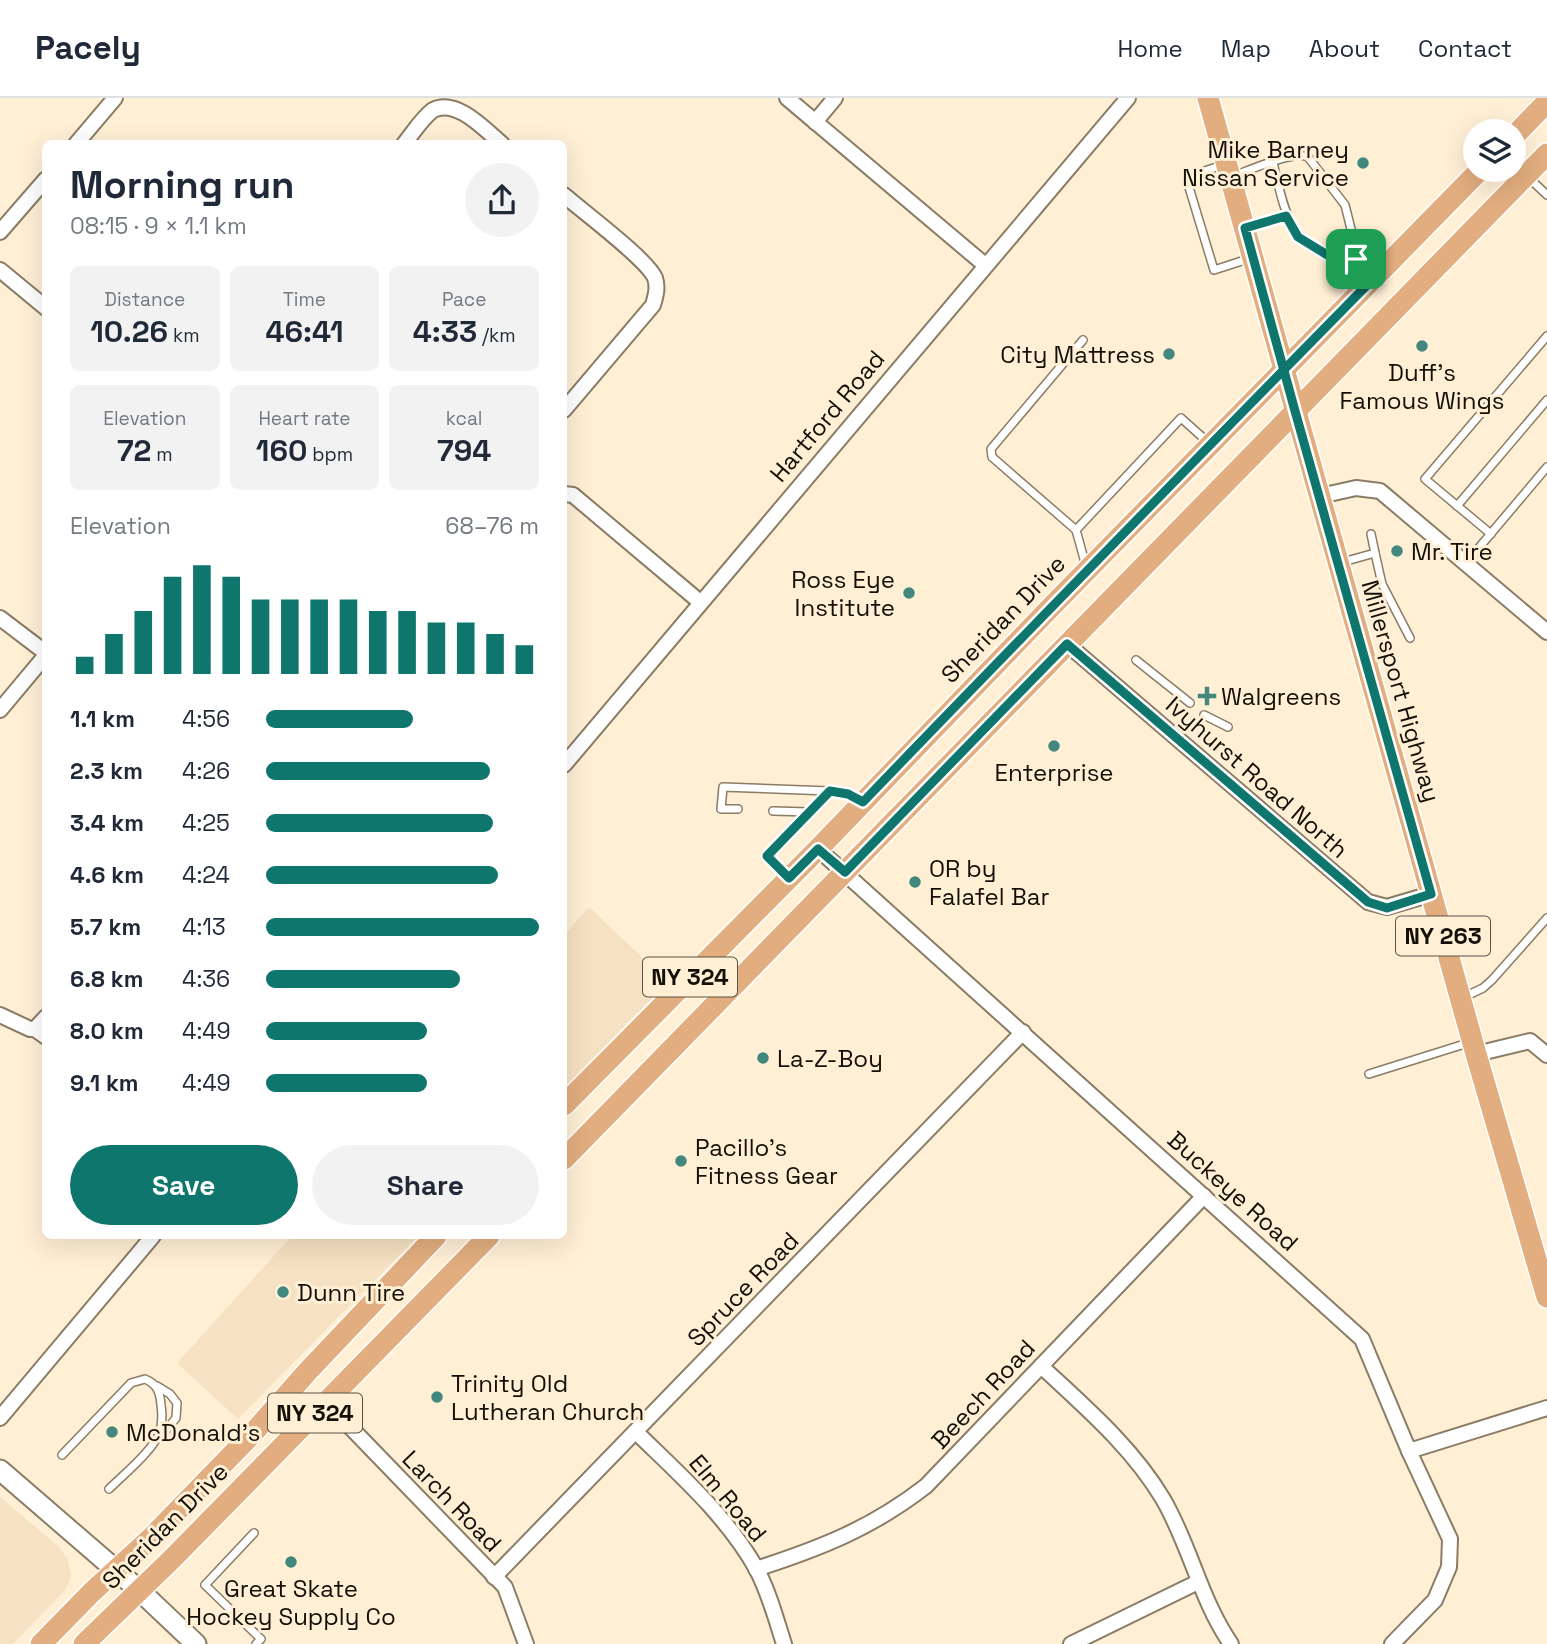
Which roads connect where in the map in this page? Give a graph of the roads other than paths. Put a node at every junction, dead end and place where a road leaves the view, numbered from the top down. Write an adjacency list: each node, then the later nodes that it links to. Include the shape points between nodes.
1 (115, 98): 9 (street)
2 (787, 98): 7 (street)
3 (835, 98): 7 (street)
4 (1128, 98): 26 (street, Hartford Road)
5 (1208, 98): 14 (main road, Millersport Highway / NY 263)
6 (1547, 102): 8 (main road)
7 (815, 122): 26 (street)
8 (1526, 124)
9 (79, 140)
10 (408, 140): 11 (street, via 433,111 450,105 460,108)
11 (497, 140)
12 (1547, 153): 15 (main road, NY 324)
13 (1273, 163): 14 (lane); 21 (lane); 25 (lane, via 1302,154 1308,157 1345,205)
14 (1229, 171): 22 (main road, Millersport Highway / NY 263); 24 (lane, via 1195,174 1188,184 1214,270)
15 (1526, 175): 19 (lane)
16 (1468, 182): 28 (main road, Sheridan Drive / NY 324)
17 (1519, 182): 35 (main road, NY 324)
18 (42, 184): 23 (street)
19 (1547, 195)
20 (567, 198): 34 (street, via 647,266 657,284 653,305)
21 (1286, 216): 22 (lane); 25 (lane, via 1298,237 1329,256)
22 (1245, 228): 24 (main road, Millersport Highway / NY 263)
23 (0, 232)
24 (1253, 257): 32 (main road, Millersport Highway / NY 263)
25 (1356, 259): 28 (lane)
26 (985, 265): 48 (street, Hartford Road)
27 (0, 270): 29 (street)
28 (1374, 278): 32 (main road, Sheridan Drive / NY 324)
29 (42, 305)
30 (1547, 336): 40 (lane, via 1425,479)
31 (1083, 340): 41 (lane, via 991,449 992,457)
32 (1284, 370): 35 (main road, Millersport Highway / NY 263); 36 (main road, Sheridan Drive / NY 324)
33 (1547, 400): 40 (lane)
34 (567, 406)
35 (1295, 411): 39 (main road, Millersport Highway / NY 263); 52 (main road, NY 324)
36 (1210, 445): 41 (lane, via 1181,418); 47 (main road, Sheridan Drive / NY 324)
37 (1547, 467): 43 (lane)
38 (567, 494): 48 (street)
39 (1320, 496): 45 (main road, Millersport Highway / NY 263); 46 (street, via 1356,488 1380,491)
40 (1457, 506): 43 (lane)
41 (1076, 530): 47 (lane)
42 (1371, 534): 44 (lane)
43 (1491, 534): 46 (lane)
44 (1375, 553): 45 (lane); 51 (lane, via 1382,583)
45 (1339, 563): 69 (main road, Millersport Highway / NY 263)
46 (1466, 563): 50 (street)
47 (1088, 569): 62 (main road, Sheridan Drive / NY 324)
48 (700, 601): 60 (street, Hartford Road)
49 (0, 618): 53 (street)
50 (1547, 632)
51 (1410, 638)
52 (1067, 644): 67 (main road, NY 324); 69 (street, Ivyhurst Road North, via 1368,902 1387,908)
53 (42, 651)
54 (42, 659): 57 (street)
55 (1136, 660): 56 (lane)
56 (1190, 703)
57 (0, 710)
58 (1204, 715): 59 (lane)
59 (1228, 727)
60 (567, 761)
61 (830, 791): 62 (lane); 63 (lane, via 723,787 721,809); 65 (lane)
62 (863, 802): 66 (main road, Sheridan Drive / NY 324)
63 (738, 810)
64 (773, 811): 65 (lane)
65 (809, 812): 68 (lane, via 767,856)
66 (818, 849): 67 (street, Buckeye Road); 68 (main road, Sheridan Drive / NY 324)
67 (845, 872): 74 (street, Buckeye Road); 79 (main road, NY 324)
68 (789, 878): 78 (main road, Sheridan Drive / NY 324)
69 (1431, 894): 71 (main road, Millersport Highway / NY 263)
70 (1547, 918): 71 (lane, via 1492,981)
71 (1460, 999): 75 (main road, Millersport Highway / NY 263)
72 (0, 1015): 73 (street, via 30,1029)
73 (42, 1028)
74 (1023, 1032): 80 (street, Buckeye Road); 91 (street, Spruce Road)
75 (1474, 1048): 76 (street, via 1530,1041); 77 (lane); 84 (main road, Millersport Highway / NY 263)
76 (1547, 1055)
77 (1369, 1074)
78 (567, 1102)
79 (567, 1156)
80 (1205, 1196): 86 (street, Beech Road); 93 (street, Buckeye Road, via 1362,1339)
81 (150, 1239): 90 (street)
82 (433, 1239): 99 (main road, Sheridan Drive / NY 324, via 253,1433)
83 (486, 1239): 88 (main road, Sheridan Drive / NY 324)
84 (1542, 1262): 85 (main road, Millersport Highway / NY 263)
85 (1547, 1297)
86 (1041, 1366): 98 (street, Beech Road, via 952,1462 914,1495 850,1535); 101 (street, via 1141,1467 1176,1524)
87 (157, 1386): 92 (lane, via 162,1429); 92 (lane, via 170,1394 177,1411); 94 (lane, via 145,1379 131,1383)
88 (326, 1402): 100 (street, Larch Road); 102 (main road, Sheridan Drive / NY 324)
89 (1547, 1408): 93 (street)
90 (0, 1418)
91 (636, 1432): 98 (street, Elm Road, via 709,1504); 100 (street, Spruce Road)
92 (152, 1446): 96 (lane)
93 (1409, 1451): 111 (street, Buckeye Road, via 1450,1539 1449,1567 1435,1600)
94 (62, 1455)
95 (0, 1470): 99 (street)
96 (109, 1489)
97 (254, 1532): 106 (lane, via 205,1585 261,1639)
98 (757, 1569): 108 (street, Elm Road)
99 (116, 1570): 102 (street); 103 (main road, Sheridan Drive / NY 324)
100 (494, 1577): 107 (street, Larch Road, via 505,1587)
101 (1198, 1583): 109 (street); 110 (street)
102 (139, 1590): 104 (main road, Sheridan Drive / NY 324); 105 (street)
103 (41, 1644)
104 (84, 1644)
105 (196, 1644)
106 (256, 1644)
107 (526, 1644)
108 (784, 1644)
109 (1071, 1644)
110 (1231, 1644)
111 (1392, 1644)

